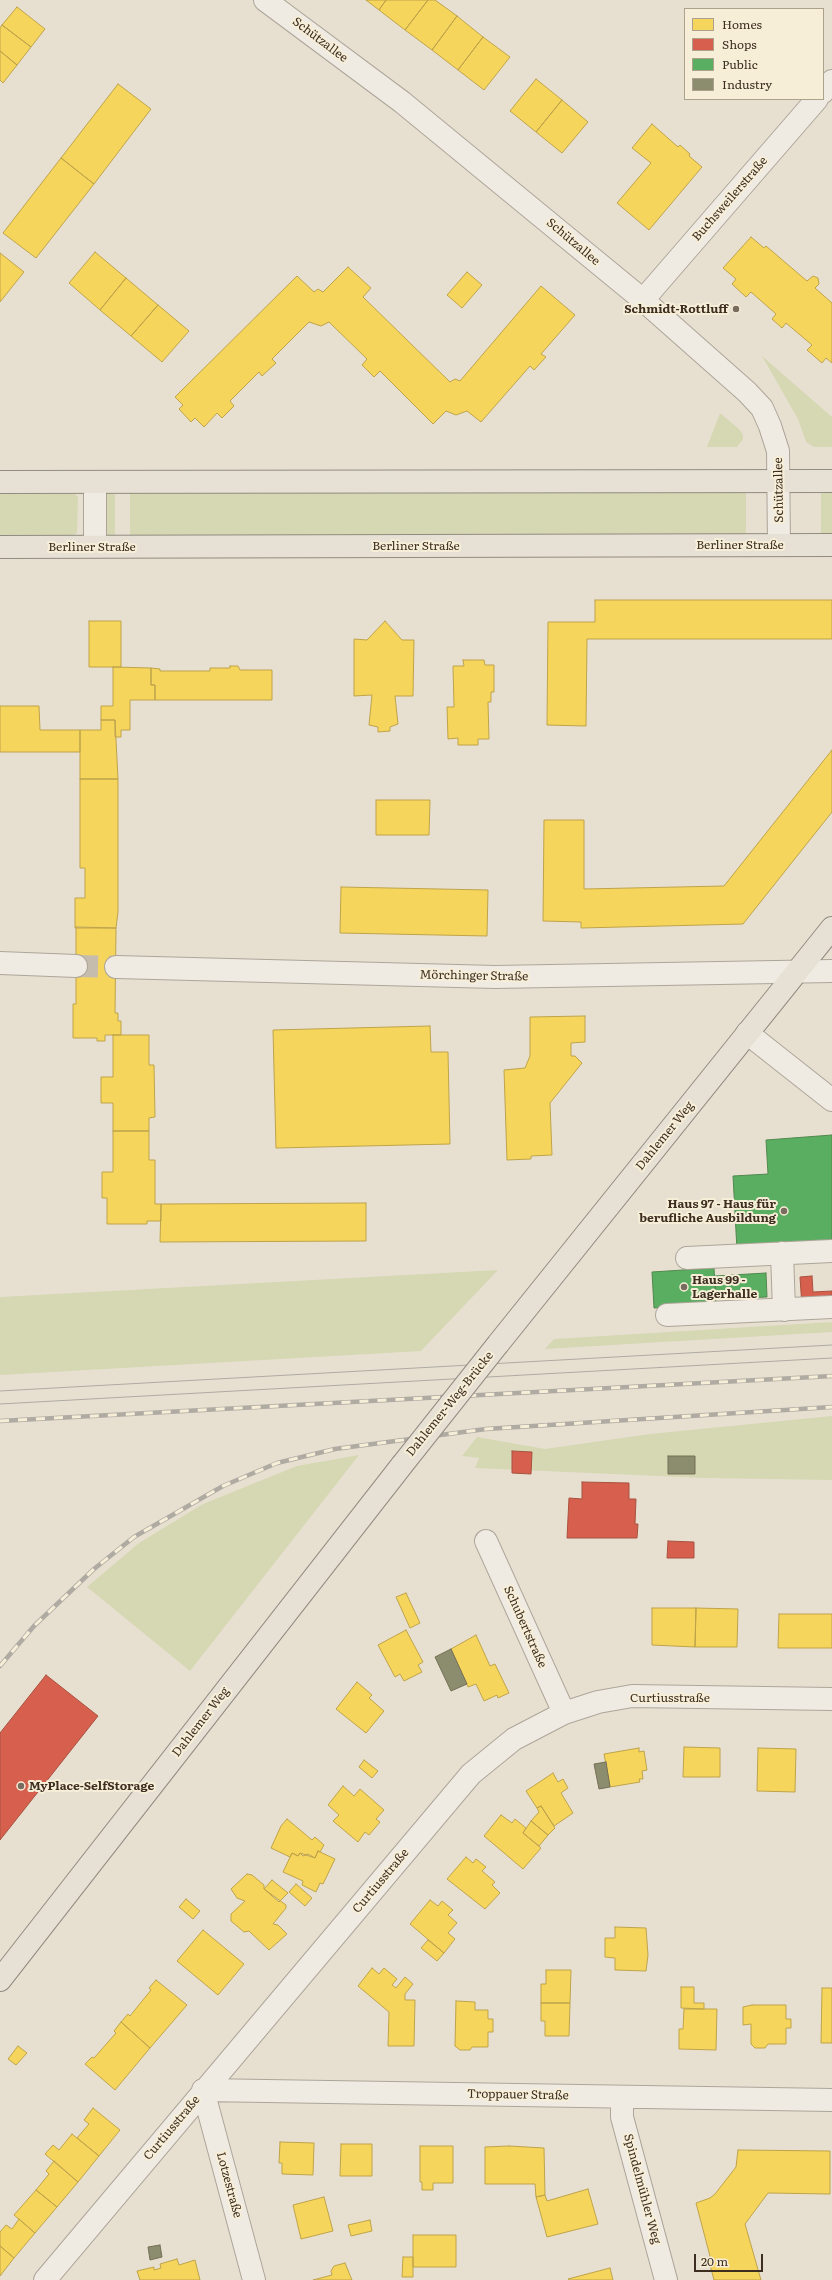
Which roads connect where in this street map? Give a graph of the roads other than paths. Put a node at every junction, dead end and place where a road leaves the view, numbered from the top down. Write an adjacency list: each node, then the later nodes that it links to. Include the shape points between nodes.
1 (265, 0): 5 (street, Schützallee, via 402,102)
2 (832, 81): 3 (street)
3 (824, 91)
4 (816, 100): 5 (street, Buchsweilerstraße)
5 (643, 300): 6 (street, Schützallee, via 762,408 778,451)
6 (780, 480): 7 (main road); 9 (main road); 10 (street, Schützallee)
7 (832, 481)
8 (0, 482): 9 (main road)
9 (95, 482): 12 (street)
10 (779, 545): 11 (main road, Berliner Straße); 12 (main road, Berliner Straße)
11 (832, 545)
12 (95, 546): 13 (main road, Berliner Straße)
13 (0, 547)
14 (832, 928): 18 (main road, Dahlemer Weg)
15 (0, 963): 16 (street)
16 (76, 966)
17 (116, 967): 18 (street, Mörchinger Straße, via 495,977)
18 (798, 971): 19 (street, Mörchinger Straße); 20 (main road, Dahlemer Weg)
19 (832, 971)
20 (747, 1033): 21 (street); 28 (main road, Dahlemer Weg)
21 (832, 1100)
22 (832, 1251): 23 (street)
23 (782, 1253): 24 (street); 26 (street)
24 (687, 1258)
25 (832, 1307): 26 (street)
26 (784, 1310): 27 (street)
27 (667, 1315)
28 (498, 1344): 29 (main road, Dahlemer-Weg-Brücke, bridge)
29 (402, 1465): 33 (main road, Dahlemer Weg)
30 (486, 1541): 32 (street, Schubertstraße)
31 (832, 1699): 32 (street, Curtiusstraße, via 632,1696 598,1702)
32 (564, 1713): 34 (street, Curtiusstraße, via 514,1740 471,1774)
33 (0, 1980)
34 (203, 2090): 35 (street, Troppauer Straße); 37 (street, Curtiusstraße); 38 (street, Lotzestraße)
35 (622, 2097): 36 (street, Troppauer Straße); 39 (street, Spindelmühler Weg, via 622,2117)
36 (832, 2100)
37 (45, 2280)
38 (254, 2280)
39 (666, 2280)

